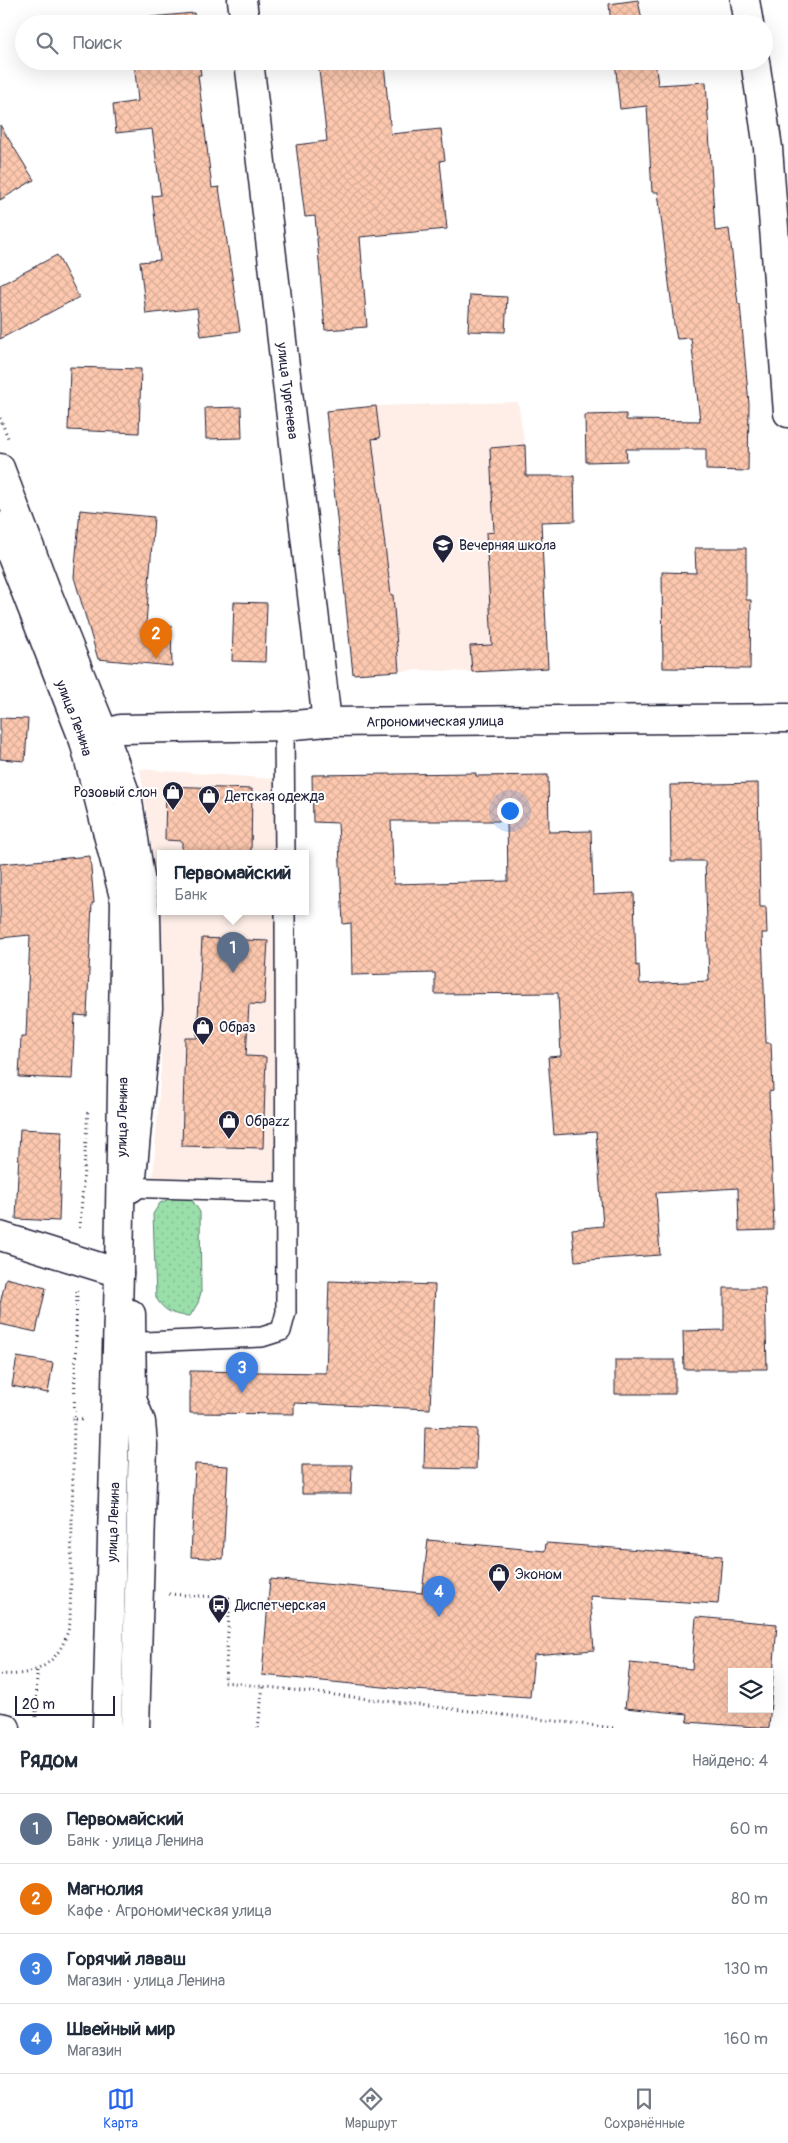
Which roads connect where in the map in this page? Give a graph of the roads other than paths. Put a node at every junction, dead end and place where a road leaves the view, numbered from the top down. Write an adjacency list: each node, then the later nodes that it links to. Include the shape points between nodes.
1 (242, 0): 3 (street)
2 (746, 0): 4 (street)
3 (244, 15)
4 (748, 15)
5 (250, 70): 11 (street, улица Тургенева)
6 (756, 70): 7 (street, via 768,148)
7 (788, 413)
8 (0, 468): 13 (street, via 46,590)
9 (0, 526): 13 (street, улица Ленина)
10 (788, 718): 11 (street, Агрономическая улица)
11 (327, 722): 12 (street, Агрономическая улица)
12 (284, 726): 13 (street, Агрономическая улица, via 120,729); 14 (lane)
13 (94, 738): 16 (street, улица Ленина, via 125,901)
14 (285, 850)
15 (285, 915): 17 (lane)
16 (126, 1187): 17 (lane); 19 (street, улица Ленина); 20 (street)
17 (286, 1192): 20 (lane, via 286,1312 281,1331 262,1338)
18 (0, 1236): 19 (street)
19 (119, 1272): 20 (street, улица Ленина)
20 (124, 1343): 23 (street, улица Ленина, via 116,1421); 24 (street, via 143,1446)
21 (0, 1727): 22 (street)
22 (6, 1728)
23 (107, 1728)
24 (135, 1728)

